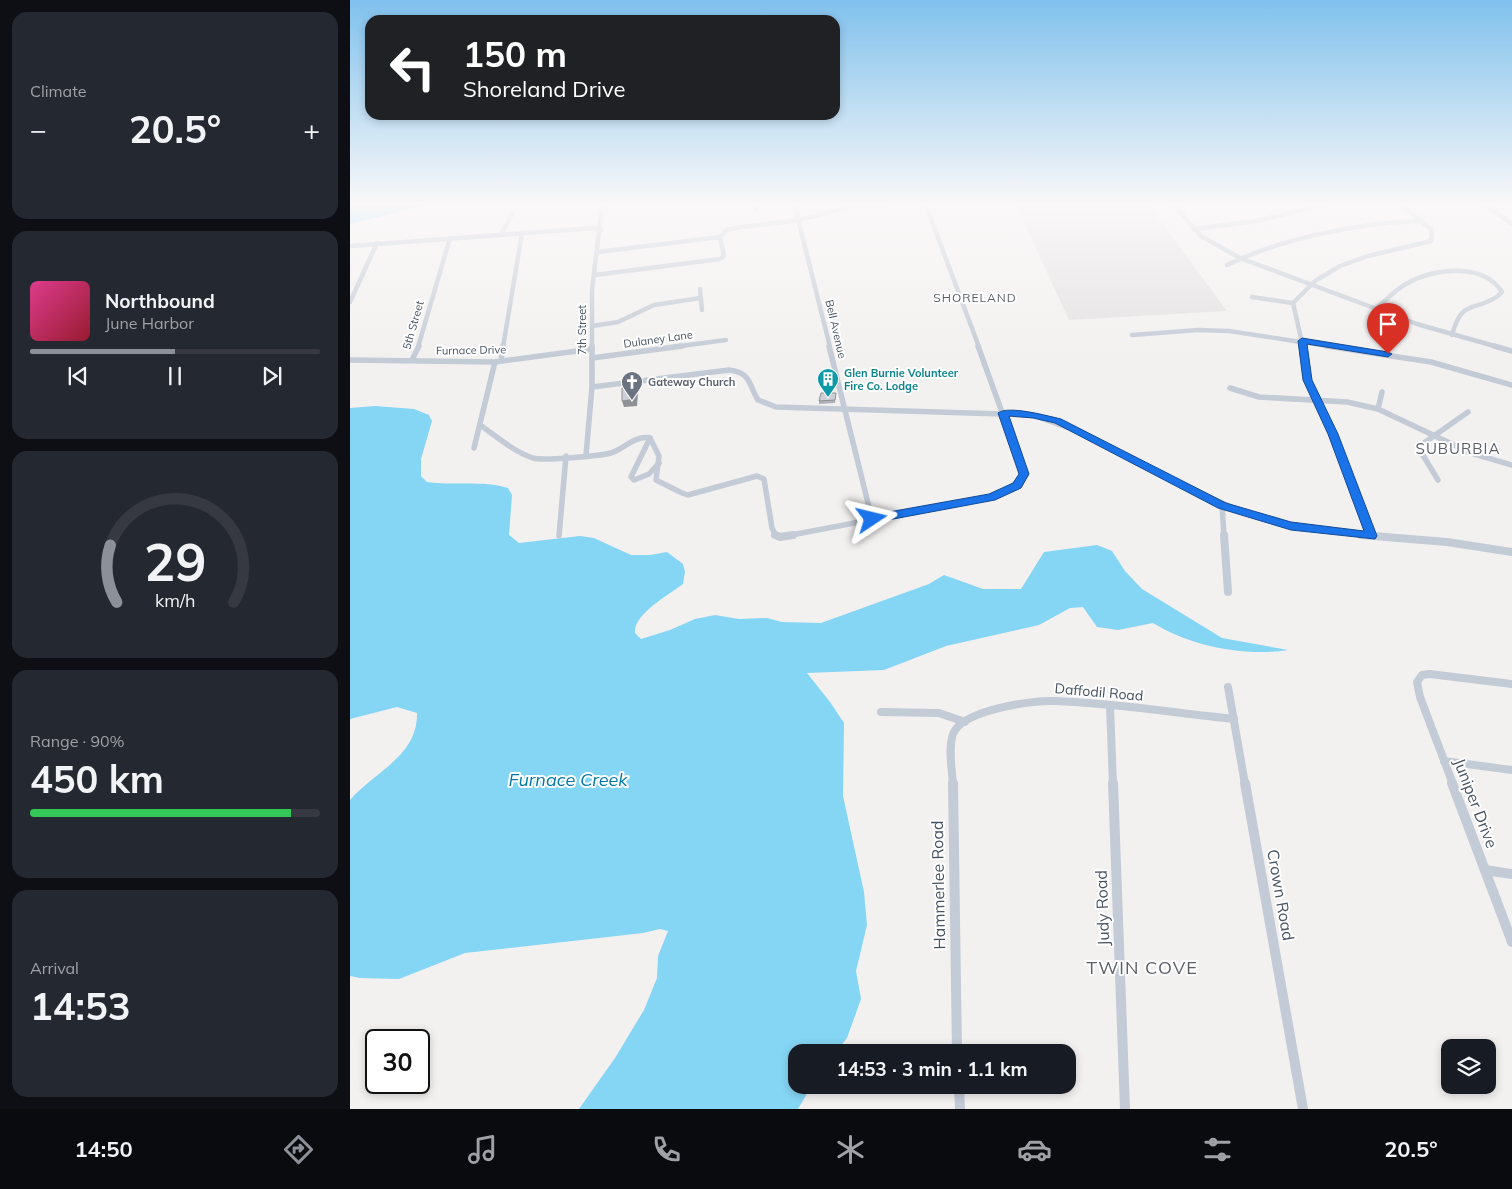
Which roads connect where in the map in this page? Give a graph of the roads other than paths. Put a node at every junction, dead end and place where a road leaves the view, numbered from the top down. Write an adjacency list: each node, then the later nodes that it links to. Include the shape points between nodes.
1 (372, 255): 18 (street)
2 (445, 255): 31 (street, 5th Street)
3 (518, 255): 32 (street)
4 (598, 255): 13 (street, 7th Street)
5 (724, 255): 13 (street, via 720,259)
6 (806, 255): 39 (street, Bell Avenue)
7 (944, 255): 41 (street)
8 (1234, 255): 11 (street)
9 (1247, 255): 11 (street)
10 (1374, 255): 14 (street, via 1336,266)
11 (1240, 258): 12 (street); 14 (street)
12 (1226, 265)
13 (594, 275): 22 (street, 7th Street)
14 (1311, 284): 19 (street); 20 (street)
15 (700, 289): 17 (street)
16 (1252, 297): 19 (street)
17 (700, 298): 21 (street); 22 (street, via 654,305 618,322)
18 (350, 302)
19 (1293, 303): 26 (street)
20 (1376, 309): 24 (street); 24 (street, via 1408,282 1451,271 1480,274 1499,285 1502,292 1498,298 1461,313)
21 (702, 310)
22 (592, 326): 27 (street, 7th Street)
23 (1132, 335): 26 (street, via 1214,330)
24 (1452, 335): 28 (street)
25 (726, 340): 29 (street, Dulaney Lane)
26 (1302, 341): 33 (street, via 1431,362); 37 (street, via 1307,380)
27 (592, 349): 29 (street, 7th Street); 32 (street, Furnace Drive)
28 (1512, 351)
29 (592, 358): 34 (street, 7th Street)
30 (350, 360): 31 (street, Furnace Drive)
31 (412, 360): 32 (street, Furnace Drive)
32 (498, 361): 42 (street)
33 (1512, 385)
34 (592, 387): 39 (street, via 736,370 749,378 754,395 769,406); 46 (street, 7th Street)
35 (1230, 388): 37 (street, via 1259,397)
36 (1382, 392): 38 (street)
37 (1315, 400): 38 (street, via 1347,402); 54 (street, via 1333,434)
38 (1378, 409): 43 (street)
39 (844, 410): 41 (street); 52 (street, Bell Avenue)
40 (1468, 412): 43 (street)
41 (1003, 413): 51 (street, via 1058,421); 52 (street, via 1024,474 1017,486 992,497)
42 (480, 425): 45 (street); 47 (street, via 534,458)
43 (1434, 435): 49 (street, via 1471,452); 50 (street, via 1421,445)
44 (650, 438): 46 (street, via 635,440 612,452); 48 (street); 48 (street, via 631,477 634,480 644,478)
45 (474, 448)
46 (586, 455): 47 (street)
47 (566, 456): 53 (street)
48 (659, 463): 52 (street, via 656,480 688,496 757,476 764,479 776,536)
49 (1512, 465)
50 (1438, 480)
51 (1222, 505): 54 (street, via 1291,526); 56 (street)
52 (872, 519)
53 (559, 536)
54 (1372, 536): 55 (street)
55 (1512, 552)
56 (1228, 592)
57 (1512, 684): 63 (street, Juniper Drive, via 1453,676 1422,676 1417,682 1420,697)
58 (1228, 687): 61 (street, Crown Road)
59 (1110, 706): 61 (street, Daffodil Road); 62 (street, Daffodil Road, via 1030,702 984,712); 71 (street, Judy Road)
60 (881, 712): 62 (street, via 939,713)
61 (1234, 719): 72 (street, Crown Road)
62 (965, 722): 68 (street, Hammerlee Road, via 953,733)
63 (1444, 761): 64 (street); 65 (street, Juniper Drive)
64 (1512, 770)
65 (1486, 870): 66 (street); 67 (street, Juniper Drive)
66 (1512, 874)
67 (1512, 942)
68 (957, 1044)
69 (959, 1094): 70 (street)
70 (960, 1109)
71 (1125, 1109)
72 (1303, 1109)

